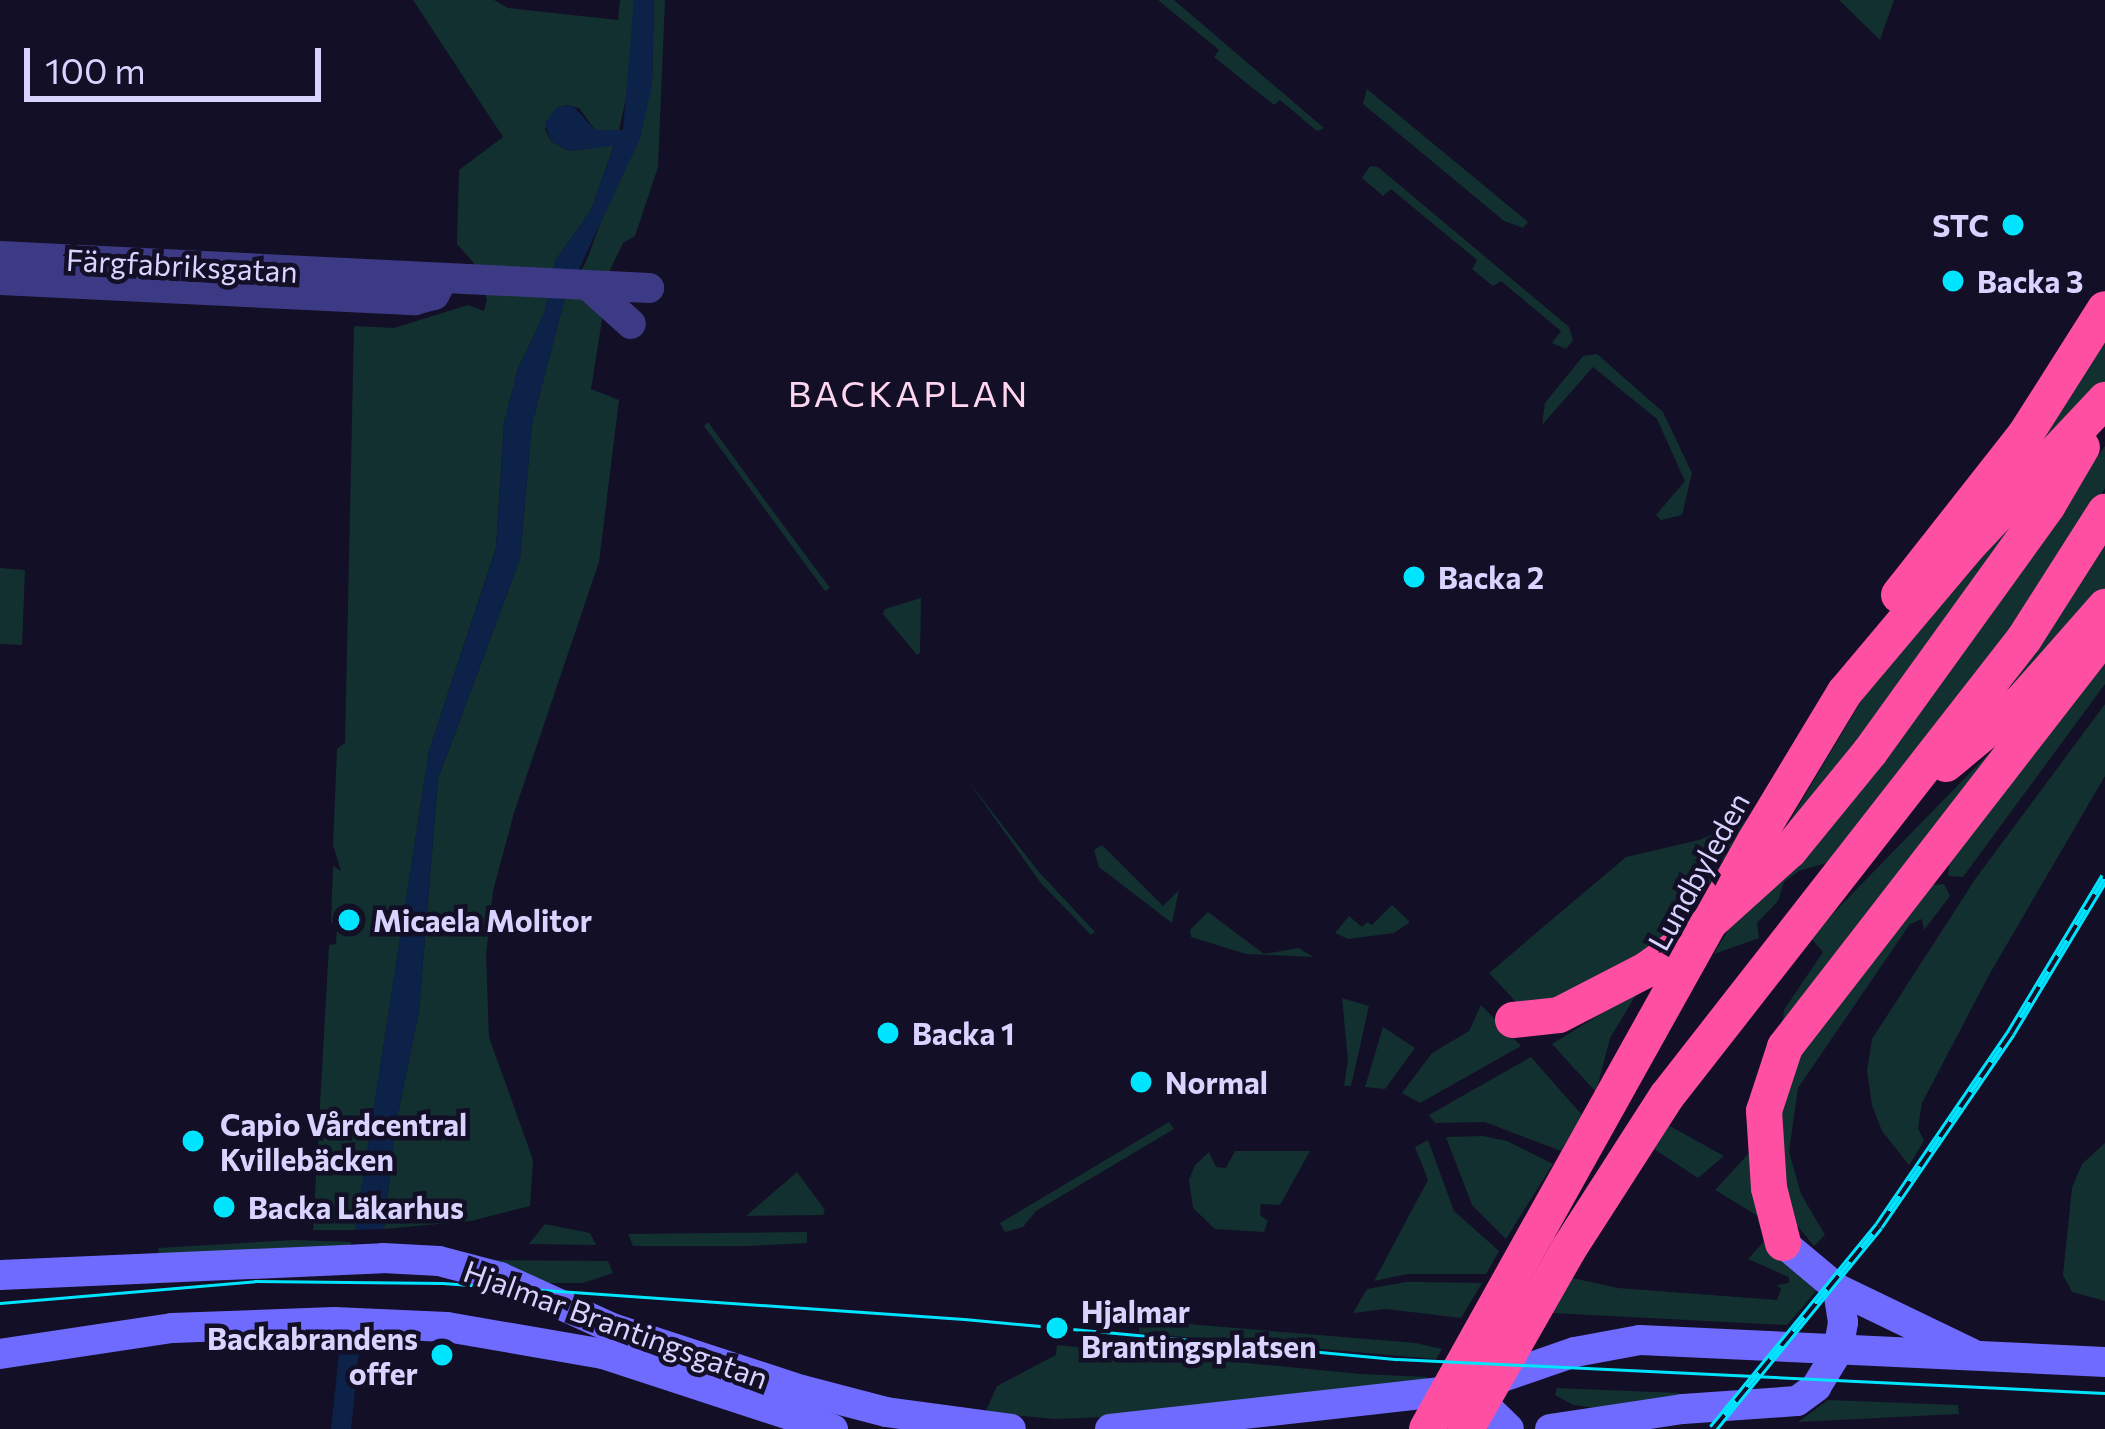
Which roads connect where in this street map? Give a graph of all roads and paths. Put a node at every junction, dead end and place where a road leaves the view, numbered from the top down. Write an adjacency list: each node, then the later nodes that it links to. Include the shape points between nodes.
1 (0, 256): 3 (street, Färgfabriksgatan)
2 (0, 280): 3 (street, Färgfabriksgatan)
3 (357, 286): 4 (street, Färgfabriksgatan, via 415,300 434,296 444,278)
4 (590, 287): 5 (street, Färgfabriksgatan); 7 (street)
5 (649, 288)
6 (2105, 309): 12 (highway, via 2024,435 1893,604)
7 (631, 324)
8 (2105, 405): 12 (highway, Lundbyleden, via 1967,548); 14 (highway, via 2048,505 1789,851 1646,970 1559,1015)
9 (2105, 512): 13 (highway, via 2024,639)
10 (2105, 607): 13 (highway, via 2024,699)
11 (2105, 634): 15 (highway, via 1785,1047 1764,1111)
12 (1845, 692): 28 (highway, Lundbyleden)
13 (1892, 808): 29 (highway, via 1667,1096)
14 (1513, 1020)
15 (1783, 1243): 17 (main road)
16 (0, 1275): 25 (main road, Hjalmar Brantingsgatan, via 439,1262 500,1277 612,1328 802,1390 886,1412)
17 (1838, 1289): 18 (main road); 20 (main road)
18 (1838, 1351): 20 (main road); 22 (main road, via 1619,1341); 31 (main road, via 1811,1392 1779,1406 1683,1409)
19 (0, 1354): 24 (main road, Hjalmar Brantingsgatan, via 212,1325 447,1328 603,1354)
20 (1976, 1357): 21 (main road)
21 (2105, 1362)
22 (1468, 1389): 23 (main road); 30 (main road)
23 (1252, 1417): 26 (main road); 27 (main road)
24 (833, 1429)
25 (1011, 1429)
26 (1110, 1429)
27 (1208, 1429)
28 (1427, 1429)
29 (1466, 1429)
30 (1509, 1429)
31 (1550, 1429)

